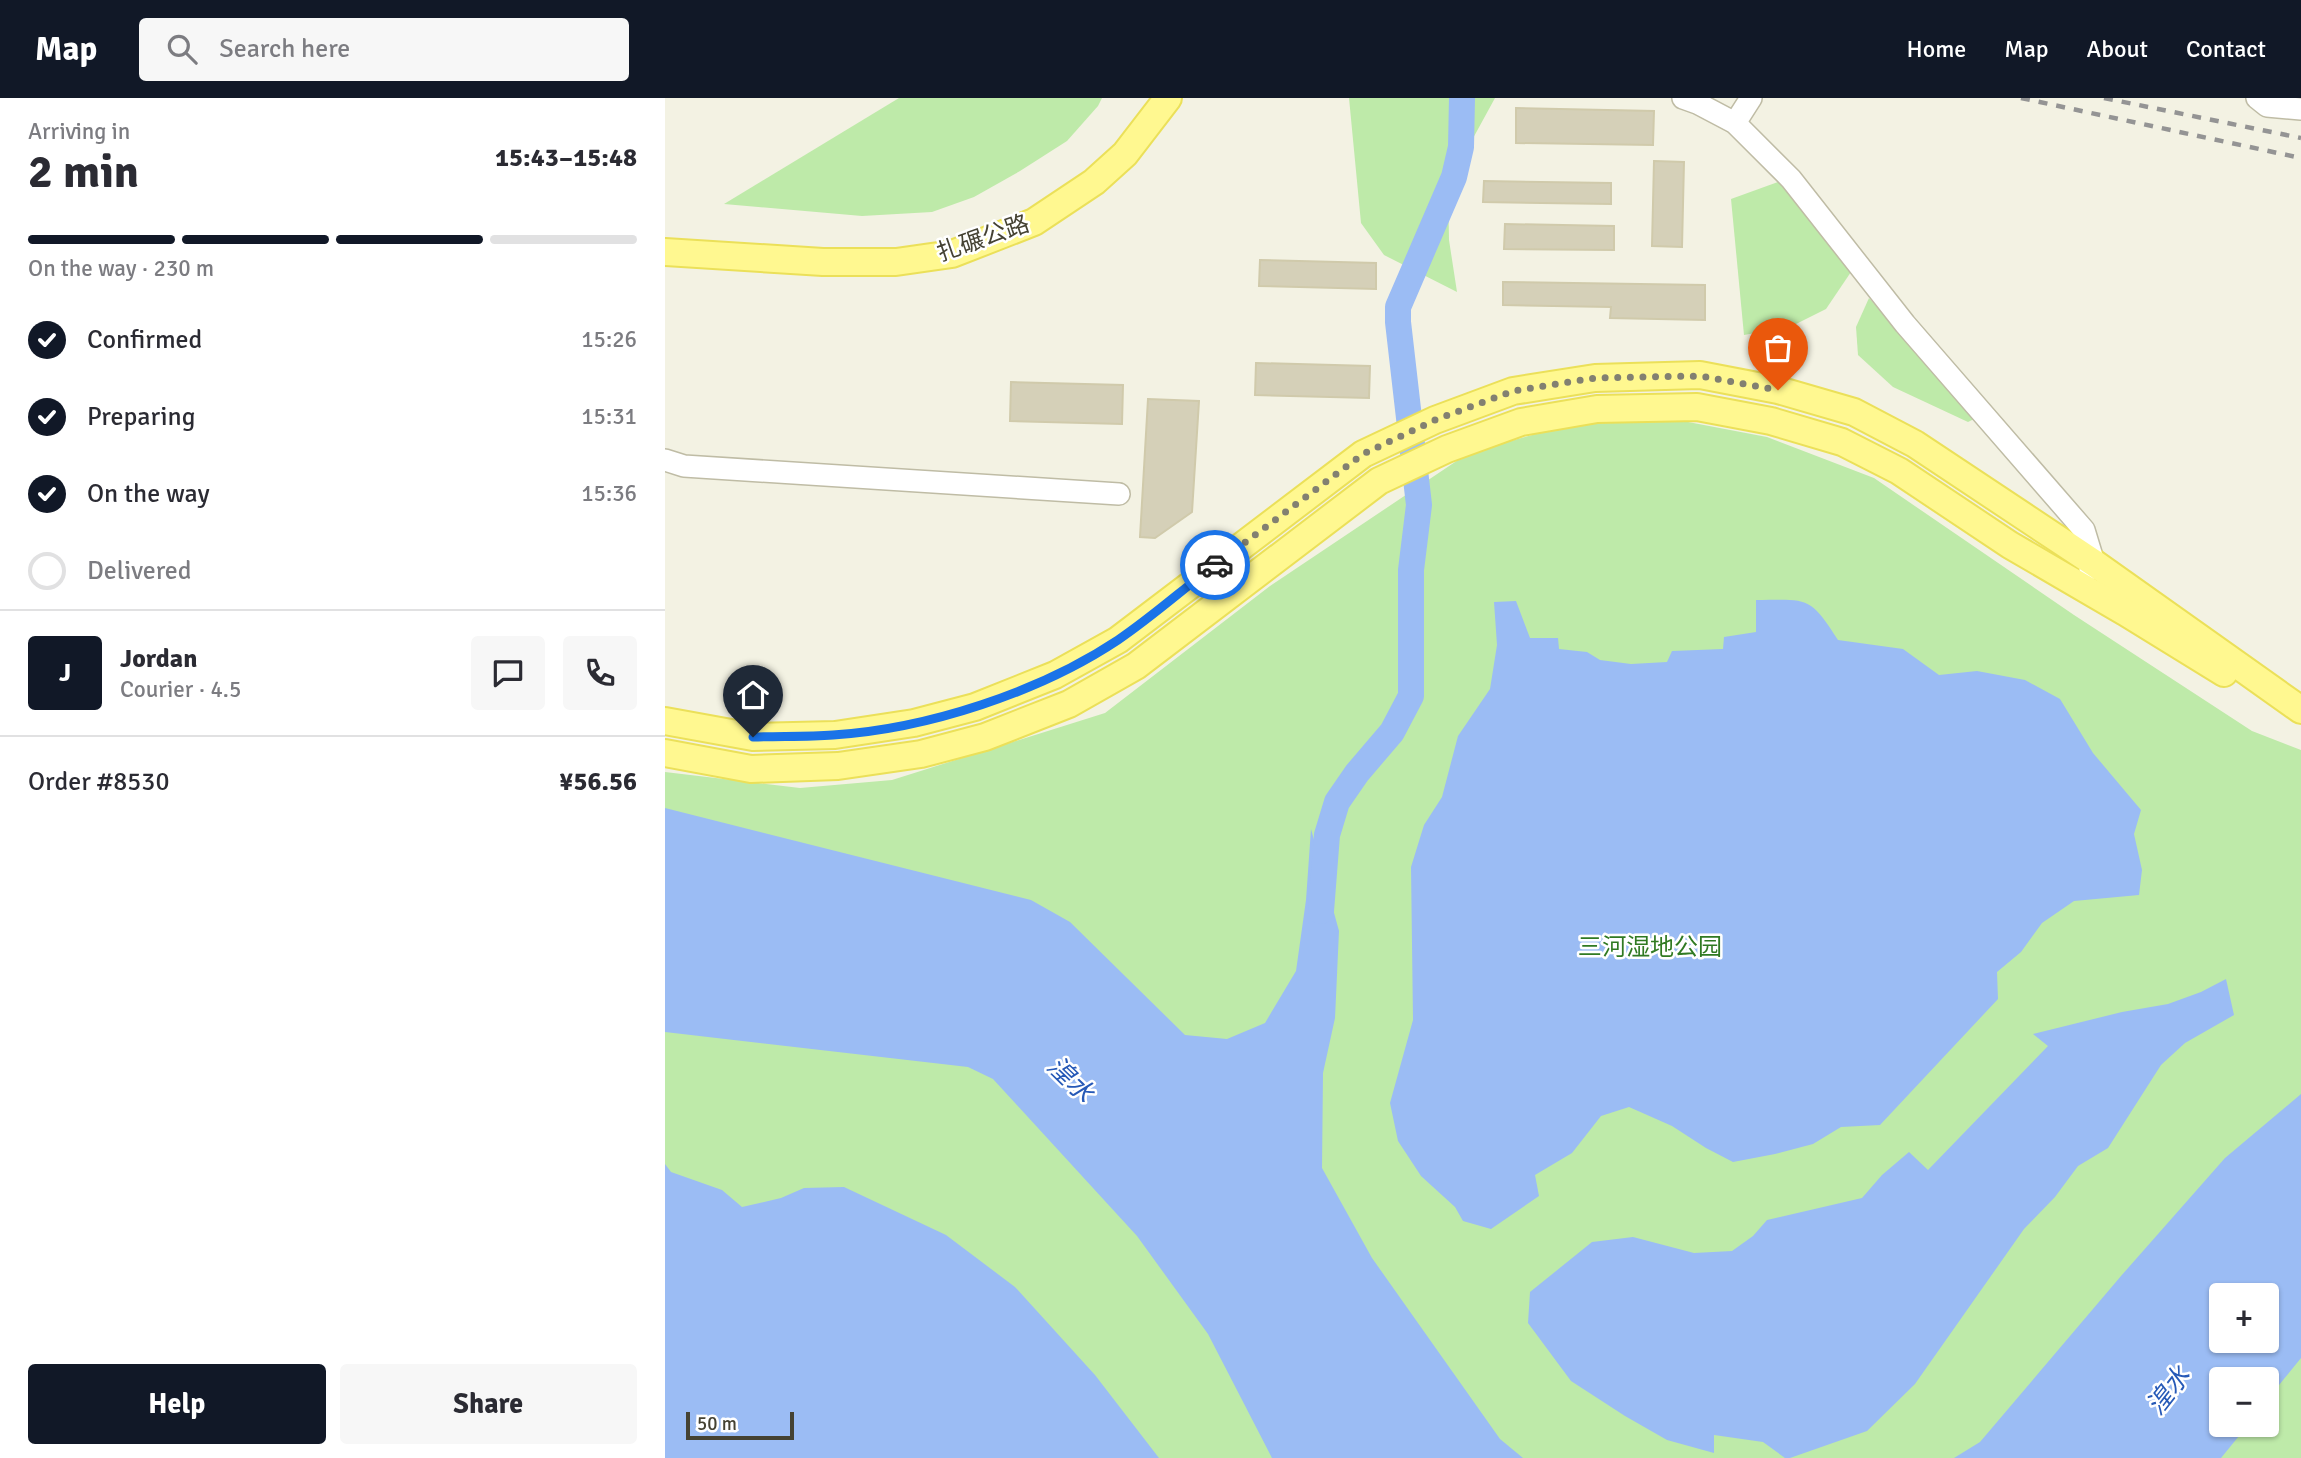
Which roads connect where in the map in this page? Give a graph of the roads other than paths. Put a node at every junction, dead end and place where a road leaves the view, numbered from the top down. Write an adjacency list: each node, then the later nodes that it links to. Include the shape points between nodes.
1 (1147, 98): 8 (main road, 扎碾公路, via 1083,169 1026,206 947,237 894,244 823,245)
2 (1168, 98): 9 (main road, 扎碾公路, via 1125,154 1094,183 1034,222 951,254 896,262 823,262)
3 (1683, 98): 7 (street)
4 (1751, 98): 7 (street)
5 (2257, 98): 6 (street, via 2267,106)
6 (2301, 109)
7 (1735, 123): 12 (street, via 1791,179 1905,324 2084,530)
8 (665, 234)
9 (665, 252)
10 (665, 460): 11 (street, via 684,466)
11 (1119, 494)
12 (2094, 563): 13 (street); 14 (main road); 15 (main road, via 1915,443 1854,412 1778,390 1700,376 1595,378 1513,391 1363,454 1118,640 1055,675 975,707 914,723 835,735 753,737)
13 (2080, 585): 14 (main road, via 2215,669); 16 (main road, via 1899,471 1842,442 1771,421 1697,407 1597,409 1521,422 1379,481 1136,666 1069,704 985,737 921,754 838,766 751,769)
14 (2301, 710)
15 (665, 721)
16 (665, 753)

